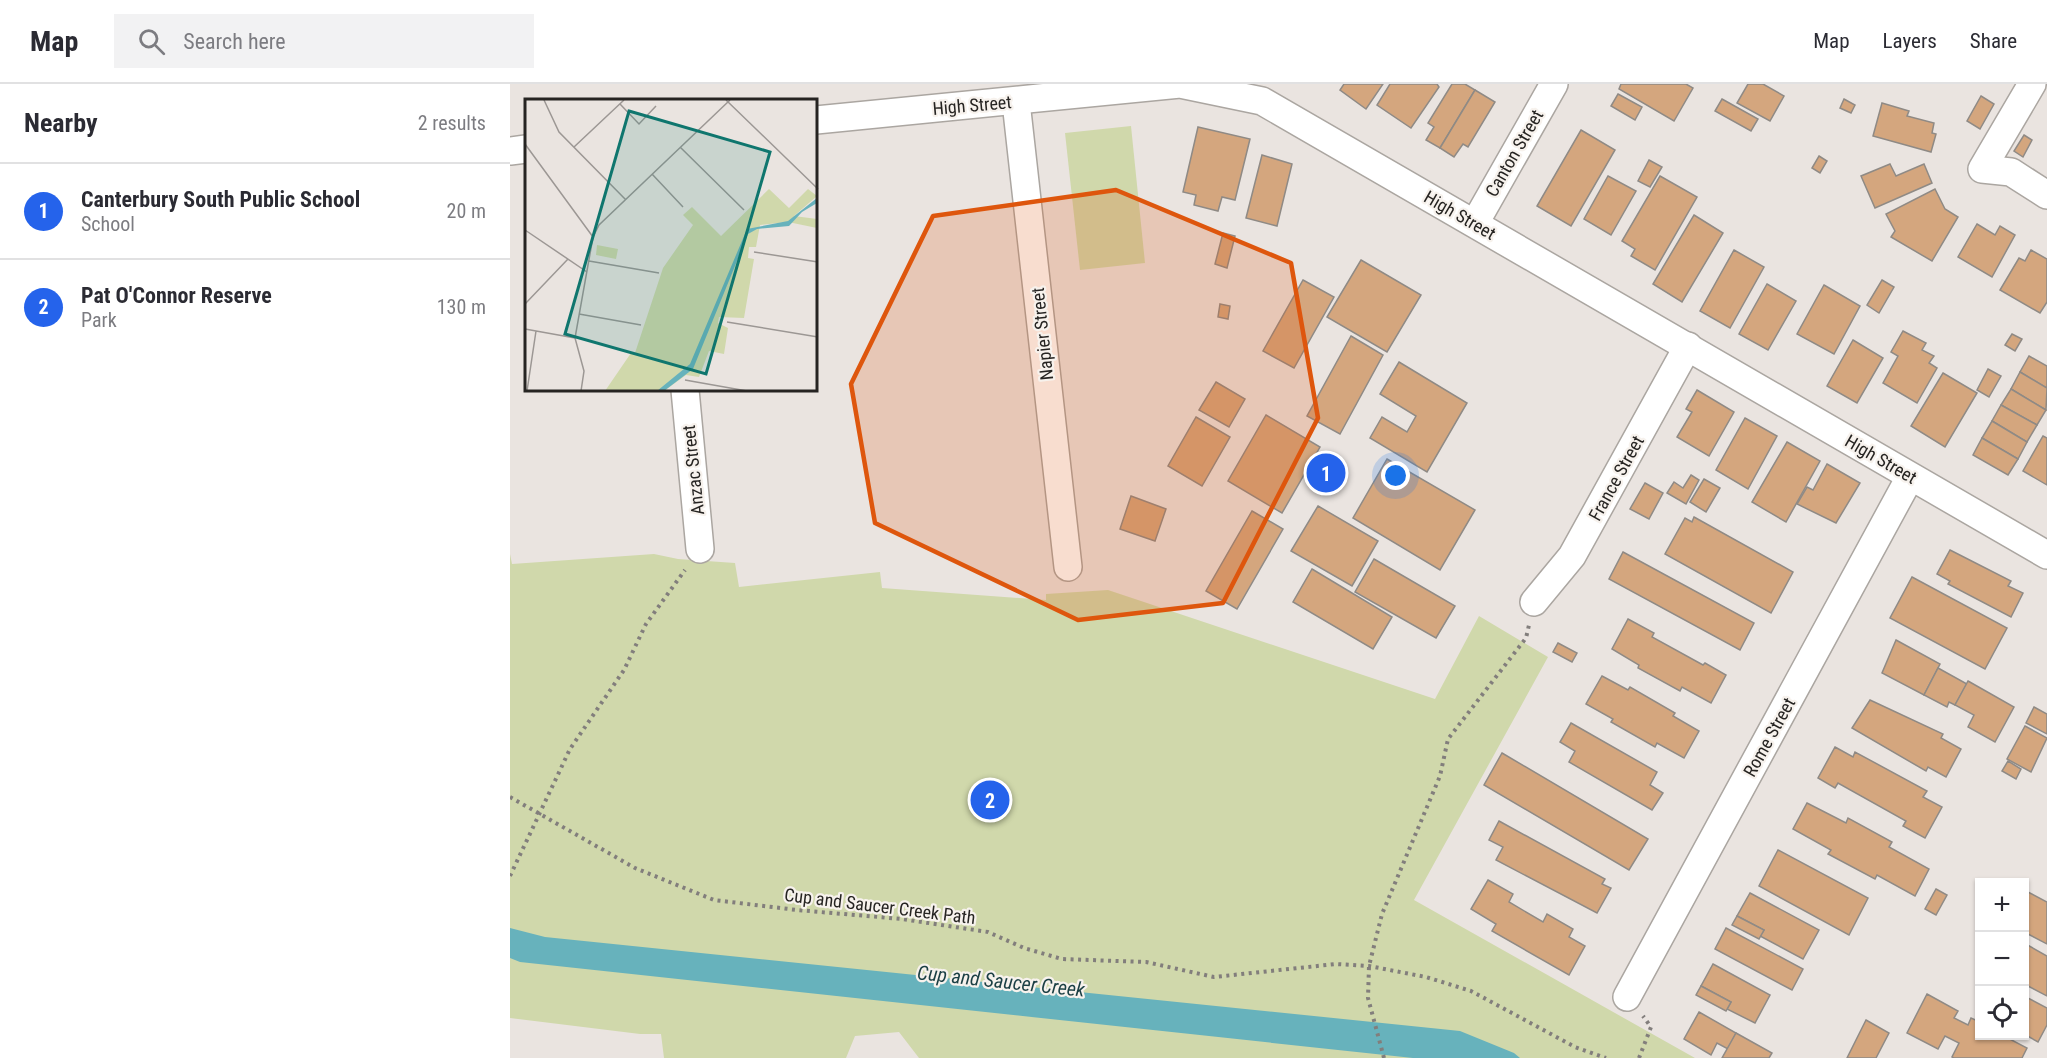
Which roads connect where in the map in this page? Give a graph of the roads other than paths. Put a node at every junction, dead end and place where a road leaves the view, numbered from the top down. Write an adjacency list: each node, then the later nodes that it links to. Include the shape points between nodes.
1 (1554, 84): 9 (street, Canton Street)
2 (2032, 84): 8 (street, via 1982,169 2011,172)
3 (949, 95): 4 (street, High Street); 5 (street, High Street)
4 (1016, 102): 9 (street, High Street, via 1180,84 1262,102); 15 (street, Napier Street)
5 (818, 120)
6 (525, 149): 7 (street)
7 (510, 151)
8 (2047, 195)
9 (1475, 223): 10 (street, High Street)
10 (1688, 346): 12 (street, High Street); 16 (street, France Street, via 1572,556)
11 (685, 392): 13 (street, Anzac Street)
12 (1910, 477): 14 (street, High Street); 17 (street, Rome Street)
13 (700, 549)
14 (2047, 555)
15 (1068, 567)
16 (1534, 602)
17 (1627, 997)

